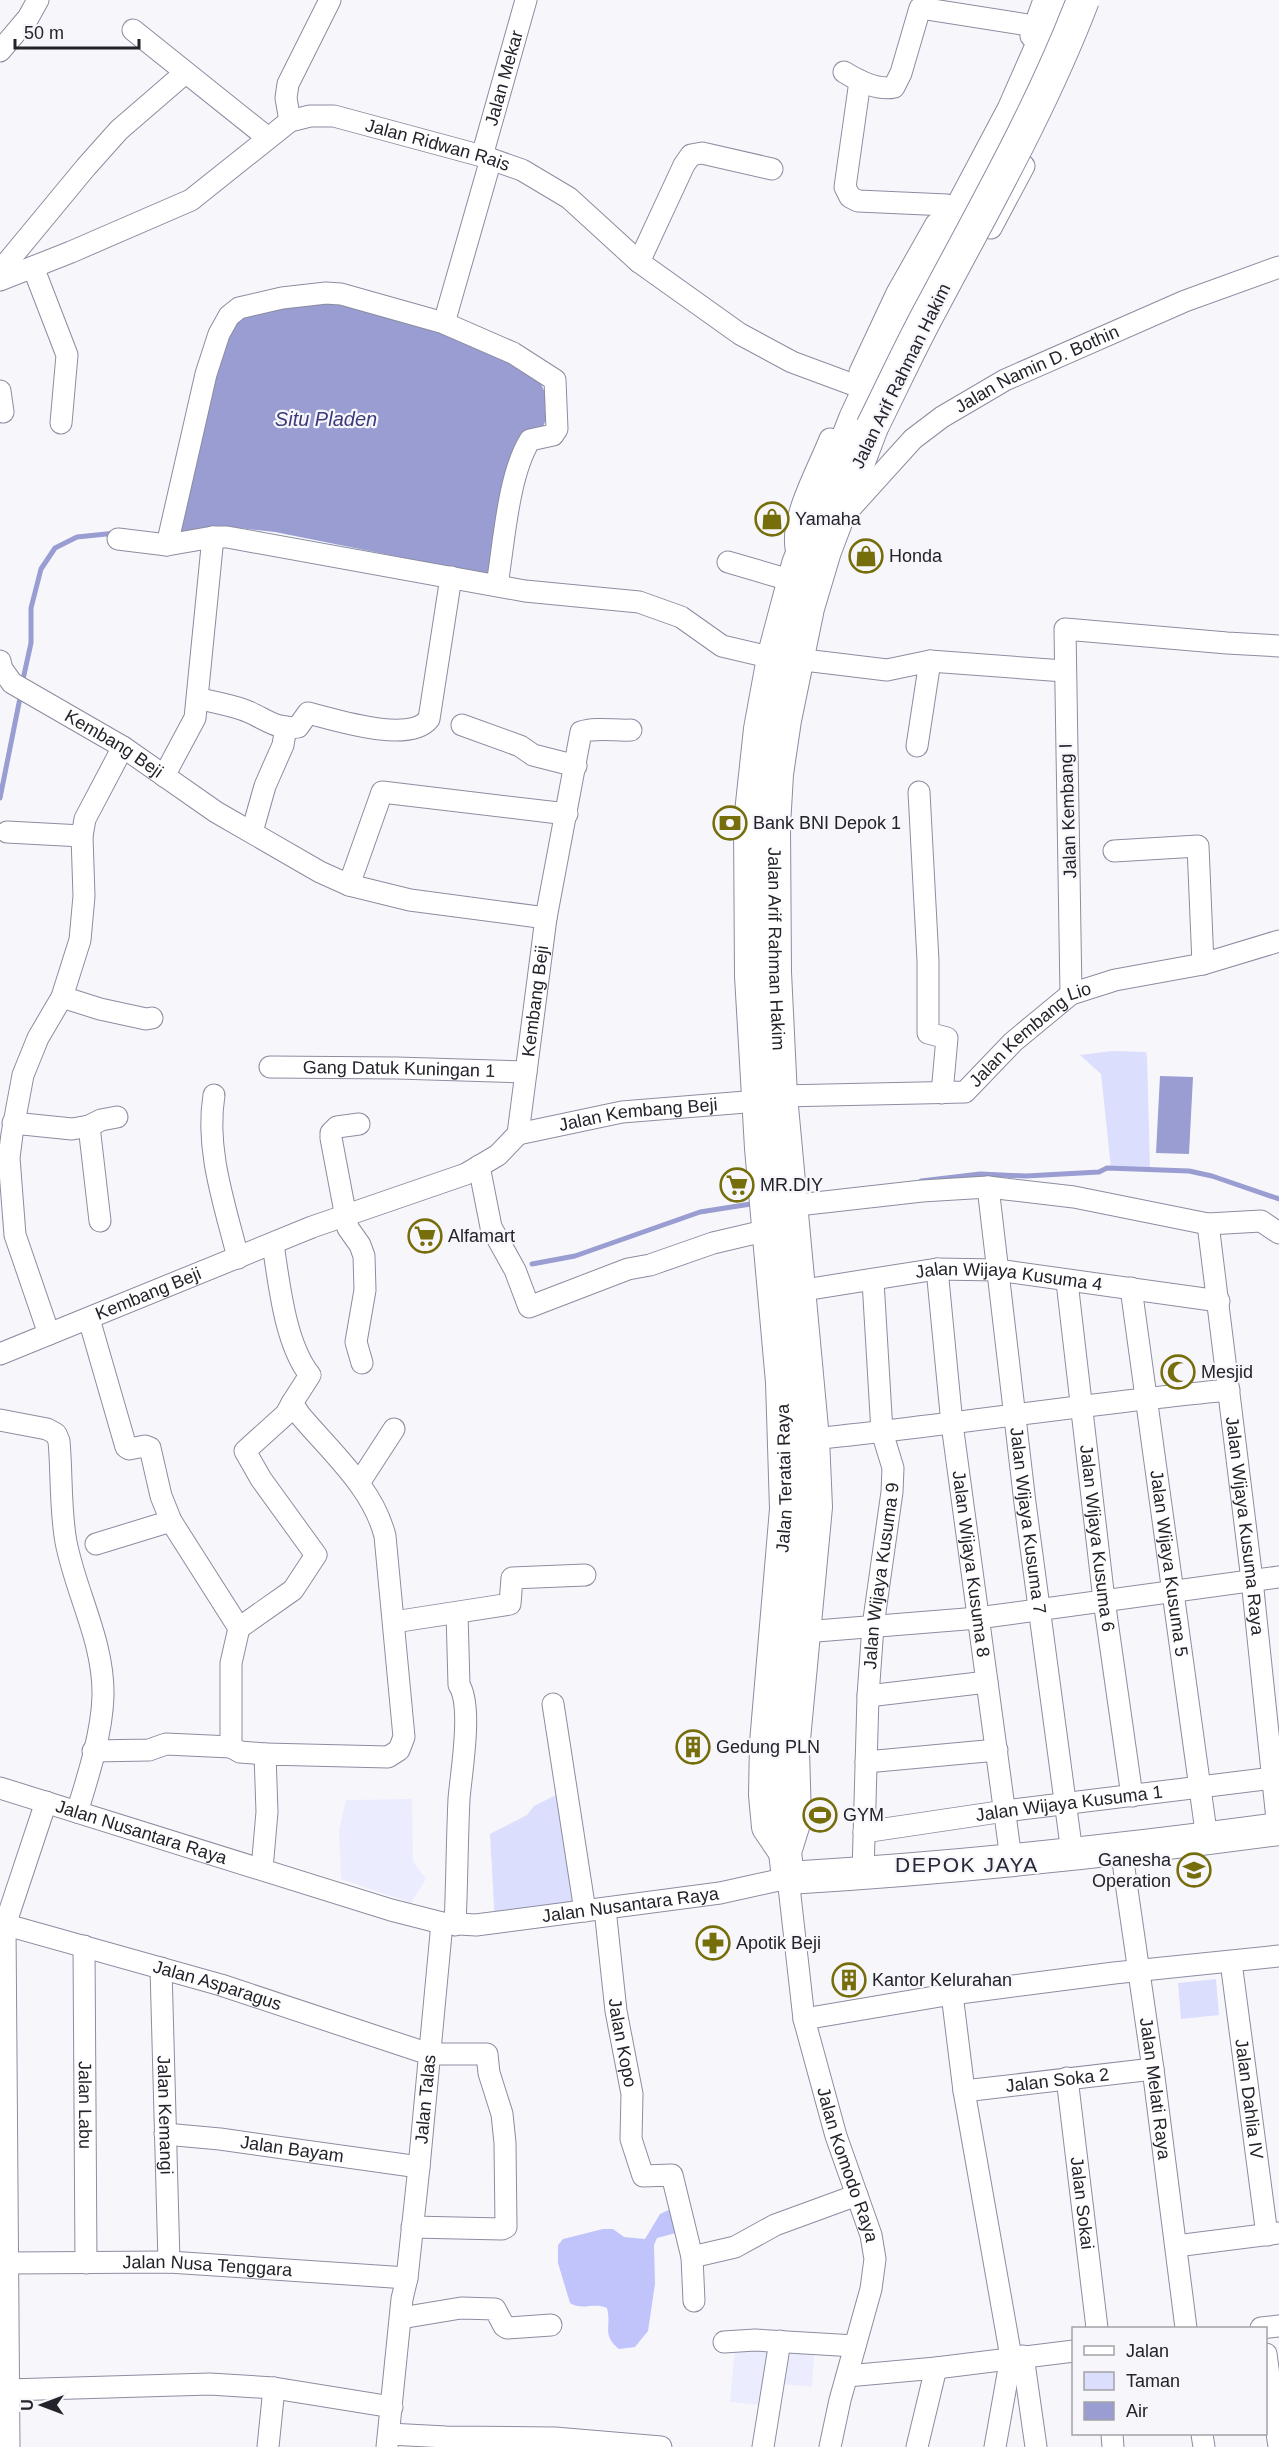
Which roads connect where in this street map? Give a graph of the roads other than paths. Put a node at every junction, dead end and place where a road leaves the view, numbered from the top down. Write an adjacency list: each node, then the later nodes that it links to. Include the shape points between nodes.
1 (38, 0): 8 (street)
2 (330, 0): 10 (street, via 288,84)
3 (526, 0): 12 (street, Jalan Mekar)
4 (1070, 0): 5 (street, via 1087,8)
5 (1090, 5): 23 (highway, Jalan Arif Rahman Hakim, bridge, via 932,307); 24 (street, Jalan Arif Rahman Hakim, via 1049,116 905,388)
6 (1047, 7): 14 (street, Jalan Arif Rahman Hakim); 14 (street, via 920,8 894,87 886,89 852,76 844,187 849,197 858,201); 23 (highway, Jalan Arif Rahman Hakim, via 1013,111 891,343)
7 (133, 30): 9 (street)
8 (0, 51)
9 (184, 73): 11 (street); 18 (street, via 113,137)
10 (290, 121): 11 (street, Jalan Ridwan Rais); 12 (street, Jalan Ridwan Rais, via 334,116)
11 (268, 138): 16 (street, Jalan Ridwan Rais, via 191,200)
12 (486, 157): 15 (street, Jalan Ridwan Rais, via 522,170 568,198); 20 (street, Jalan Mekar)
13 (772, 169): 15 (street, via 702,153 691,155)
14 (947, 205): 21 (street, Jalan Arif Rahman Hakim, via 897,293)
15 (639, 262): 21 (street, Jalan Ridwan Rais, via 720,321 768,350)
16 (33, 267): 19 (street, Jalan Ridwan Rais); 22 (street, via 67,355)
17 (1279, 267): 24 (street, Jalan Namin D. Bothin, via 1185,301 1005,380 928,427)
18 (0, 271)
19 (0, 280)
20 (444, 323): 28 (street, via 341,294 282,298 238,308 219,334 206,374); 32 (street, via 513,353 556,383 557,429 553,435 530,440 525,447 517,470)
21 (854, 385): 30 (street, Jalan Arif Rahman Hakim, via 799,514)
22 (61, 423)
23 (864, 423): 25 (highway, Jalan Arif Rahman Hakim); 30 (highway, Jalan Arif Rahman Hakim, via 808,533)
24 (857, 500): 25 (street, Jalan Namin D. Bothin)
25 (834, 528): 34 (highway, Jalan Arif Rahman Hakim)
26 (213, 537): 28 (street); 31 (street); 38 (street)
27 (118, 539): 28 (street)
28 (168, 541)
29 (728, 562): 30 (street)
30 (796, 572): 34 (highway, Jalan Arif Rahman Hakim)
31 (451, 577): 32 (street); 40 (street, via 429,719 424,725 400,731 308,713 298,727)
32 (497, 585): 34 (street, via 639,602 681,617 722,646)
33 (1279, 646): 36 (street, Jalan Kembang I, via 1065,629)
34 (785, 658): 35 (street, via 887,670); 63 (highway, Jalan Arif Rahman Hakim, via 760,729 750,822 751,975)
35 (930, 662): 36 (street); 42 (street)
36 (1064, 671): 56 (street, Jalan Kembang I)
37 (8, 675): 43 (street, Kembang Beji)
38 (198, 698): 40 (street); 45 (street, via 191,727)
39 (462, 725): 44 (street, via 520,746 533,755)
40 (286, 727): 49 (street)
41 (631, 730): 44 (street, via 581,732)
42 (917, 746)
43 (123, 747): 45 (street, Kembang Beji); 50 (street, via 90,807)
44 (576, 766): 47 (street)
45 (164, 776): 49 (street, Kembang Beji)
46 (919, 792): 61 (street, via 928,1033 947,1038)
47 (567, 814): 52 (street, via 382,792); 53 (street)
48 (7, 832): 50 (street)
49 (252, 832): 52 (street, Kembang Beji)
50 (82, 836): 57 (street, via 82,927)
51 (1114, 851): 55 (street, via 1198,846)
52 (349, 885): 53 (street, Kembang Beji, via 410,900)
53 (546, 918): 60 (street, Kembang Beji)
54 (1279, 941): 55 (street, Jalan Kembang Lio)
55 (1203, 964): 56 (street, Jalan Kembang Lio)
56 (1071, 994): 61 (street, Jalan Kembang Lio, via 1013,1042 965,1092)
57 (62, 997): 58 (street); 65 (street, via 38,1038 23,1075)
58 (152, 1018)
59 (270, 1067): 60 (street, Gang Datuk Kuningan 1)
60 (526, 1072): 68 (street, Kembang Beji)
61 (942, 1094): 63 (street, Jalan Kembang Lio)
62 (214, 1095): 78 (street, via 211,1146)
63 (769, 1098): 68 (street, Jalan Kembang Beji, via 622,1112); 72 (highway, Jalan Teratai Raya)
64 (117, 1117): 67 (street)
65 (14, 1123): 67 (street, via 72,1129); 69 (street)
66 (359, 1124): 73 (street, via 337,1127 331,1133)
67 (89, 1126): 74 (street)
68 (518, 1134): 70 (street, Kembang Beji, via 498,1155)
69 (4, 1158): 87 (street, via 16,1242)
70 (478, 1166): 72 (street, via 491,1227 530,1307 628,1269 713,1243); 73 (street, Kembang Beji, via 448,1181)
71 (988, 1187): 72 (street); 75 (street, via 1074,1197); 80 (street, Jalan Wijaya Kusuma 7)
72 (777, 1203): 84 (highway, Jalan Teratai Raya)
73 (345, 1215): 77 (street, Kembang Beji); 89 (street, via 364,1256 365,1290 356,1342)
74 (100, 1221)
75 (1208, 1224): 76 (street, via 1261,1221); 85 (street, Jalan Wijaya Kusuma Raya)
76 (1279, 1233)
77 (273, 1244): 78 (street, Kembang Beji); 92 (street, via 286,1320 310,1376)
78 (238, 1258): 86 (street, Kembang Beji)
79 (937, 1269): 80 (street, Jalan Wijaya Kusuma 4); 81 (street, Jalan Wijaya Kusuma 4); 96 (street, Jalan Wijaya Kusuma 8)
80 (997, 1270): 82 (street, Jalan Wijaya Kusuma 4); 94 (street, Jalan Wijaya Kusuma 7)
81 (873, 1281): 84 (street, Jalan Wijaya Kusuma 4); 98 (street, Jalan Wijaya Kusuma 9)
82 (1067, 1282): 83 (street, Jalan Wijaya Kusuma 4); 93 (street, Jalan Wijaya Kusuma 6)
83 (1131, 1288): 85 (street, Jalan Wijaya Kusuma 4); 91 (street, Jalan Wijaya Kusuma 5)
84 (786, 1292): 99 (highway, Jalan Teratai Raya); 137 (highway, Jalan Teratai Raya, via 786,1509 765,1795 768,1827)
85 (1219, 1301): 90 (street, Jalan Wijaya Kusuma Raya)
86 (89, 1319): 87 (street, Kembang Beji); 101 (street, via 126,1447 150,1448)
87 (49, 1334): 88 (street, Kembang Beji)
88 (0, 1354)
89 (362, 1363)
90 (1229, 1390): 91 (street); 105 (street, Jalan Wijaya Kusuma Raya)
91 (1146, 1398): 93 (street); 106 (street, Jalan Wijaya Kusuma 5)
92 (292, 1403): 100 (street); 113 (street, via 286,1414 245,1451 316,1555 292,1590)
93 (1083, 1406): 94 (street); 107 (street, Jalan Wijaya Kusuma 6)
94 (1016, 1416): 96 (street); 108 (street, Jalan Wijaya Kusuma 7)
95 (0, 1420): 120 (street, via 47,1430 56,1434 59,1441 66,1540 97,1643 103,1695)
96 (952, 1424): 98 (street); 110 (street, Jalan Wijaya Kusuma 8)
97 (394, 1430): 100 (street)
98 (882, 1432): 99 (street); 112 (street, Jalan Wijaya Kusuma 9, via 893,1468 892,1492)
99 (813, 1438): 114 (highway, Jalan Teratai Raya, via 816,1507)
100 (359, 1483): 111 (street, via 380,1517 385,1536)
101 (171, 1521): 102 (street); 113 (street)
102 (96, 1544)
103 (585, 1575): 109 (street, via 512,1578 510,1604)
104 (1279, 1577): 105 (street)
105 (1252, 1580): 106 (street); 123 (street, Jalan Wijaya Kusuma Raya)
106 (1173, 1593): 107 (street); 124 (street, Jalan Wijaya Kusuma 5)
107 (1104, 1600): 108 (street); 126 (street, Jalan Wijaya Kusuma 6)
108 (1040, 1609): 110 (street); 128 (street, Jalan Wijaya Kusuma 7)
109 (457, 1613): 111 (street); 142 (street, Jalan Talas, via 459,1685 465,1709)
110 (978, 1618): 112 (street); 115 (street, Jalan Wijaya Kusuma 8)
111 (394, 1622): 121 (street, via 404,1737 399,1750 388,1757)
112 (873, 1626): 114 (street); 116 (street, Jalan Wijaya Kusuma 9)
113 (239, 1628): 118 (street, via 231,1664)
114 (804, 1632): 137 (highway, Jalan Teratai Raya, via 793,1750 795,1820)
115 (987, 1682): 116 (street); 119 (street, Jalan Wijaya Kusuma 8)
116 (868, 1696): 122 (street, Jalan Wijaya Kusuma 9)
117 (553, 1704): 140 (street, Jalan Kopo)
118 (231, 1747): 120 (street, via 166,1744 149,1750); 121 (street, via 240,1752)
119 (997, 1750): 122 (street); 129 (street, Jalan Wijaya Kusuma 8)
120 (93, 1751): 130 (street)
121 (265, 1754): 138 (street, via 267,1812)
122 (866, 1762): 132 (street, Jalan Wijaya Kusuma 9)
123 (1273, 1778): 124 (street, Jalan Wijaya Kusuma 1); 131 (street, Jalan Wijaya Kusuma Raya)
124 (1199, 1787): 126 (street, Jalan Wijaya Kusuma 1); 133 (street, Jalan Wijaya Kusuma 5)
125 (0, 1788): 127 (street, Jalan Nusantara Raya)
126 (1132, 1796): 128 (street, Jalan Wijaya Kusuma 1)
127 (46, 1802): 130 (street, Jalan Nusantara Raya); 141 (street)
128 (1065, 1804): 129 (street, Jalan Wijaya Kusuma 1); 135 (street, Jalan Wijaya Kusuma 7)
129 (1005, 1811): 132 (street, Jalan Wijaya Kusuma 1); 136 (street, Jalan Wijaya Kusuma 8)
130 (77, 1812): 138 (street, Jalan Nusantara Raya)
131 (1279, 1829): 133 (highway, Jalan Nusantara Raya)
132 (864, 1832): 139 (street, Jalan Wijaya Kusuma 9)
133 (1207, 1839): 134 (highway, Jalan Nusantara Raya)
134 (1121, 1848): 135 (highway, Jalan Nusantara Raya); 147 (street, Jalan Melati Raya)
135 (1072, 1853): 136 (highway, Jalan Nusantara Raya)
136 (1011, 1859): 139 (highway, Jalan Nusantara Raya)
137 (786, 1864): 139 (highway, Jalan Nusantara Raya); 140 (street, Jalan Nusantara Raya, via 720,1893); 149 (street, Jalan Komodo Raya)
138 (262, 1869): 142 (street, Jalan Nusantara Raya)
139 (863, 1873)
140 (595, 1910): 142 (street, Jalan Nusantara Raya, via 516,1921); 161 (street, Jalan Kopo, via 632,2094 631,2139 643,2176 672,2175)
141 (2, 1924): 143 (street, Jalan Asparagus); 154 (street)
142 (448, 1924): 150 (street, Jalan Talas)
143 (84, 1946): 146 (street, Jalan Asparagus); 163 (street, Jalan Labu)
144 (1279, 1956): 145 (street)
145 (1231, 1962): 147 (street); 159 (street, Jalan Dahlia IV)
146 (161, 1968): 150 (street, Jalan Asparagus); 155 (street, Jalan Kemangi)
147 (1137, 1970): 148 (street); 151 (street, Jalan Melati Raya)
148 (952, 1994): 149 (street); 153 (street)
149 (804, 2019): 157 (street, Jalan Komodo Raya)
150 (429, 2054): 156 (street, Jalan Talas); 158 (street, Jalan Asparagus, via 487,2054 502,2114 507,2224 502,2229)
151 (1153, 2069): 152 (street, Jalan Soka 2); 160 (street, Jalan Melati Raya)
152 (1067, 2078): 153 (street, Jalan Soka 2); 169 (street, Jalan Sokai)
153 (964, 2091): 176 (street)
154 (4, 2126): 164 (street)
155 (165, 2134): 156 (street, Jalan Bayam); 162 (street, Jalan Kemangi)
156 (419, 2167): 158 (street, Jalan Talas)
157 (857, 2196): 161 (street, via 775,2225 735,2247); 173 (street, Jalan Komodo Raya, via 875,2259)
158 (412, 2227): 165 (street, Jalan Talas)
159 (1273, 2234): 160 (street)
160 (1176, 2246): 170 (street, Jalan Melati Raya)
161 (692, 2257): 166 (street)
162 (169, 2262): 163 (street, Jalan Nusa Tenggara); 165 (street, Jalan Nusa Tenggara)
163 (86, 2263): 164 (street, Jalan Nusa Tenggara)
164 (4, 2264): 175 (street)
165 (407, 2278): 167 (street, Jalan Talas)
166 (694, 2301)
167 (401, 2318): 168 (street, via 461,2308 495,2309 507,2328); 183 (street, Jalan Talas)
168 (550, 2325)
169 (1097, 2327)
170 (1186, 2327)
171 (780, 2341): 172 (street); 173 (street); 190 (street)
172 (724, 2342)
173 (855, 2346): 179 (street, Jalan Komodo Raya)
174 (1072, 2350): 176 (street)
175 (4, 2352): 181 (street)
176 (1017, 2357): 178 (street); 193 (street); 194 (street)
177 (1267, 2359): 182 (street)
178 (936, 2368): 179 (street); 192 (street)
179 (847, 2376): 191 (street, Jalan Komodo Raya)
180 (274, 2388): 181 (street, via 210,2384); 183 (street); 188 (street)
181 (8, 2390): 187 (street)
182 (1276, 2400): 195 (street)
183 (392, 2407): 184 (street, Jalan Talas)
184 (388, 2441): 185 (street, via 510,2436)
185 (593, 2444): 186 (street)
186 (630, 2446): 189 (street)
187 (9, 2447)
188 (268, 2447)
189 (662, 2447)
190 (763, 2447)
191 (830, 2447)
192 (917, 2447)
193 (995, 2447)
194 (1036, 2447)
195 (1279, 2447)

